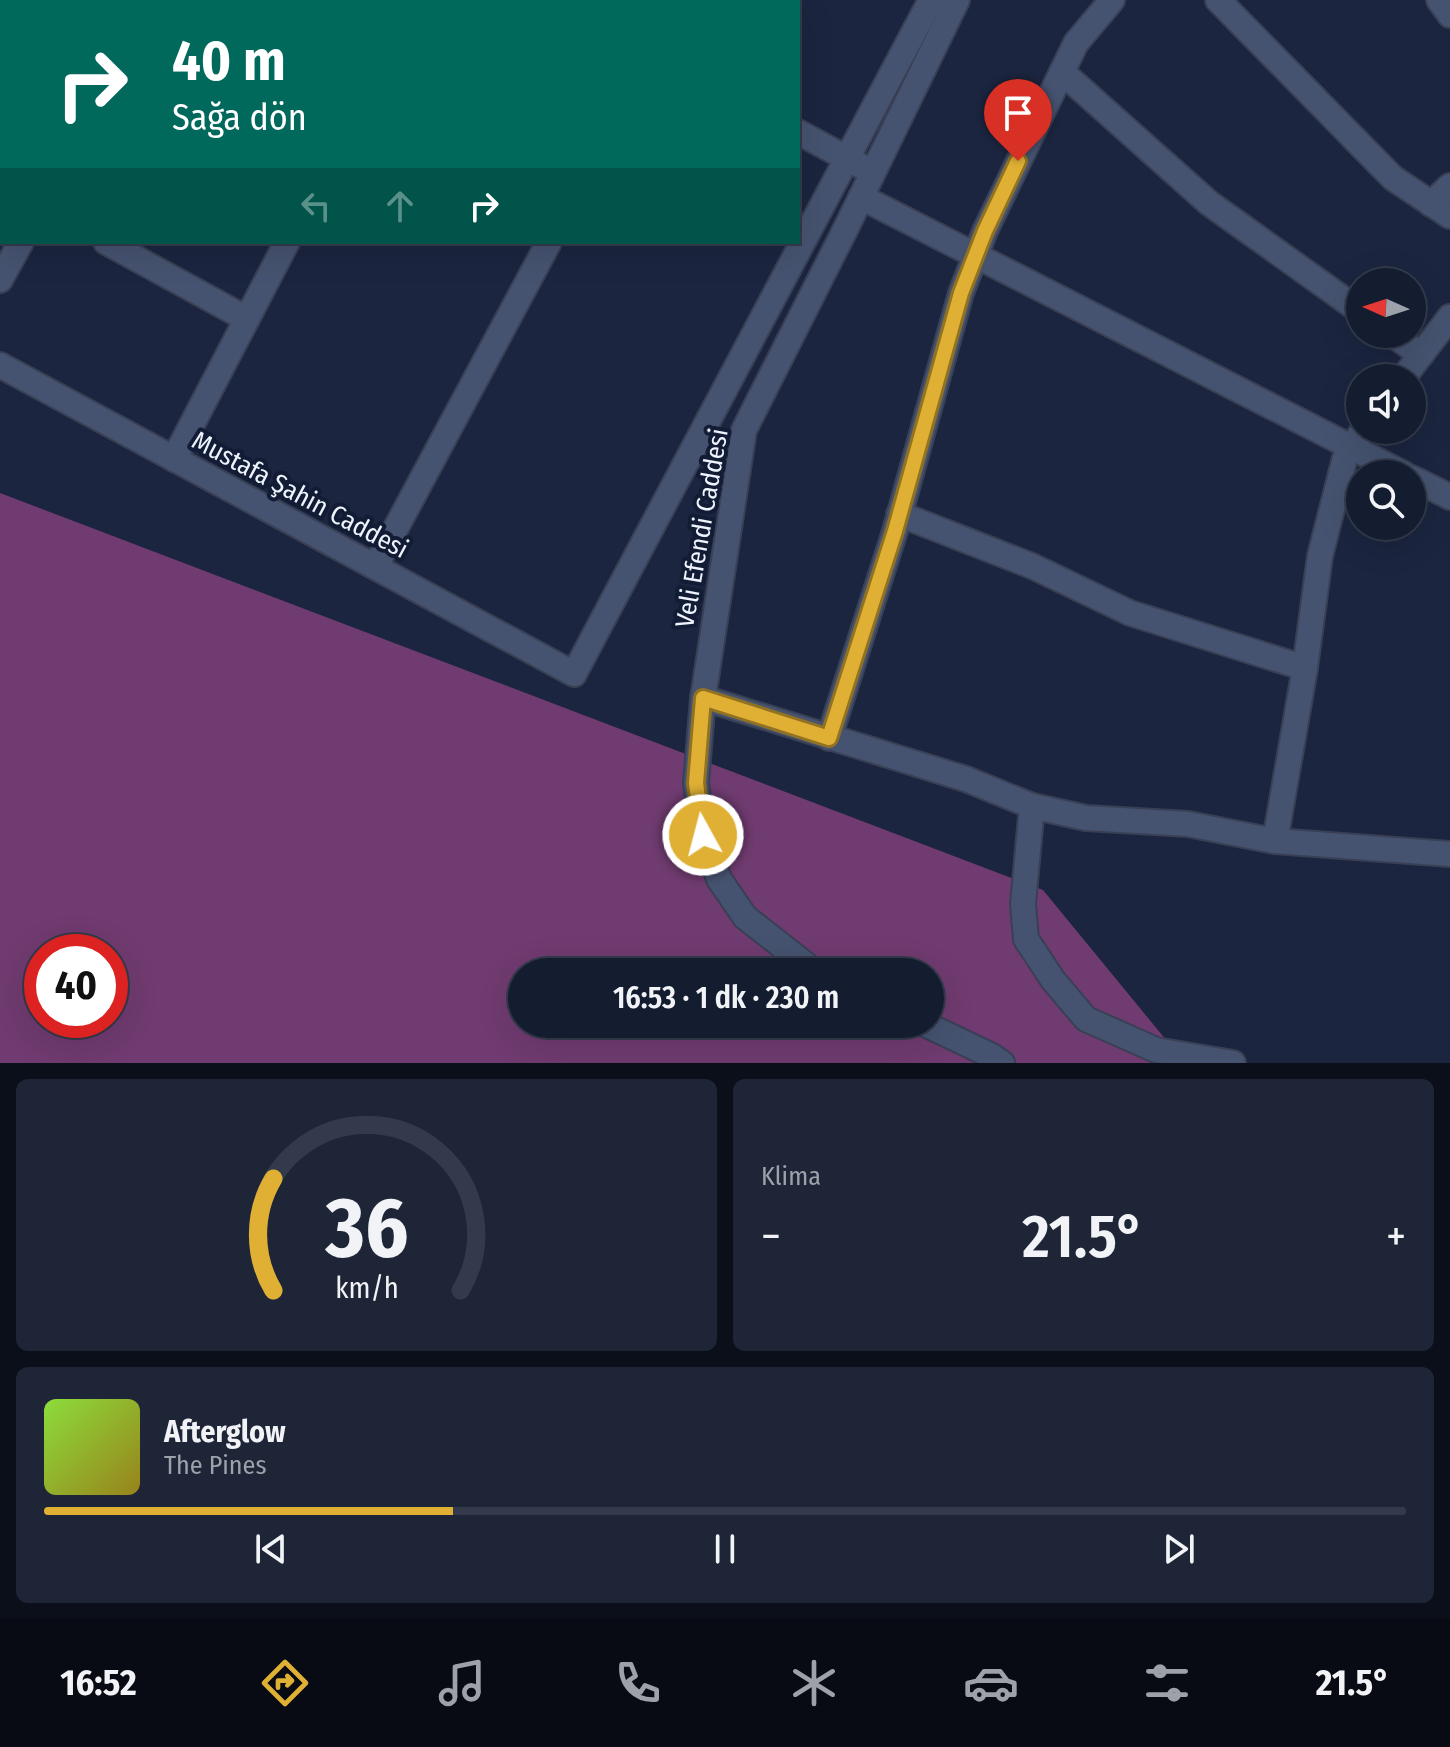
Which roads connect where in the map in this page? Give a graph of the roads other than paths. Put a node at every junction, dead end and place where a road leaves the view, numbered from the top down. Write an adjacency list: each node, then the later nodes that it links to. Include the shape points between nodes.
1 (931, 0): 9 (street)
2 (957, 0): 10 (street, Veli Efendi Caddesi)
3 (1112, 0): 7 (street, via 1076,43)
4 (1218, 0): 13 (street, via 1393,178)
5 (1439, 0): 6 (street)
6 (1450, 15)
7 (1062, 72): 18 (street); 20 (street, via 1209,203)
8 (800, 133): 9 (street)
9 (848, 157): 10 (street); 35 (street, Mustafa Şahin Caddesi, via 574,674)
10 (873, 174): 12 (street, Veli Efendi Caddesi)
11 (1450, 186): 13 (street)
12 (861, 197): 18 (street); 37 (street, Veli Efendi Caddesi, via 744,430)
13 (1441, 210)
14 (20, 244): 19 (street)
15 (110, 244): 22 (street)
16 (286, 244): 22 (street)
17 (548, 244): 35 (street)
18 (975, 256): 27 (street); 34 (street)
19 (0, 280)
20 (1346, 301)
21 (1450, 317): 24 (street)
22 (247, 319): 30 (street)
23 (1411, 348): 24 (street)
24 (1421, 355): 25 (street)
25 (1414, 364)
26 (0, 365): 30 (street, Mustafa Şahin Caddesi)
27 (1346, 433)
28 (1353, 444): 36 (street, via 1345,458 1320,556)
29 (1365, 444): 31 (street)
30 (174, 459): 35 (street, Mustafa Şahin Caddesi)
31 (1386, 460)
32 (1426, 485): 33 (street)
33 (1450, 497)
34 (899, 514): 36 (street, via 1032,566 1130,613); 38 (street)
35 (375, 567)
36 (1305, 668): 40 (street)
37 (703, 698): 38 (street); 42 (street, Veli Efendi Caddesi, via 696,783 703,835 719,879 745,917)
38 (829, 738): 39 (street, via 966,779)
39 (1032, 806): 40 (street, via 1086,818 1188,824); 45 (street, via 1023,904 1026,939 1053,980 1086,1019 1156,1050)
40 (1275, 841): 41 (street)
41 (1450, 854)
42 (794, 958)
43 (944, 1033): 44 (street)
44 (1002, 1063)
45 (1233, 1063)

